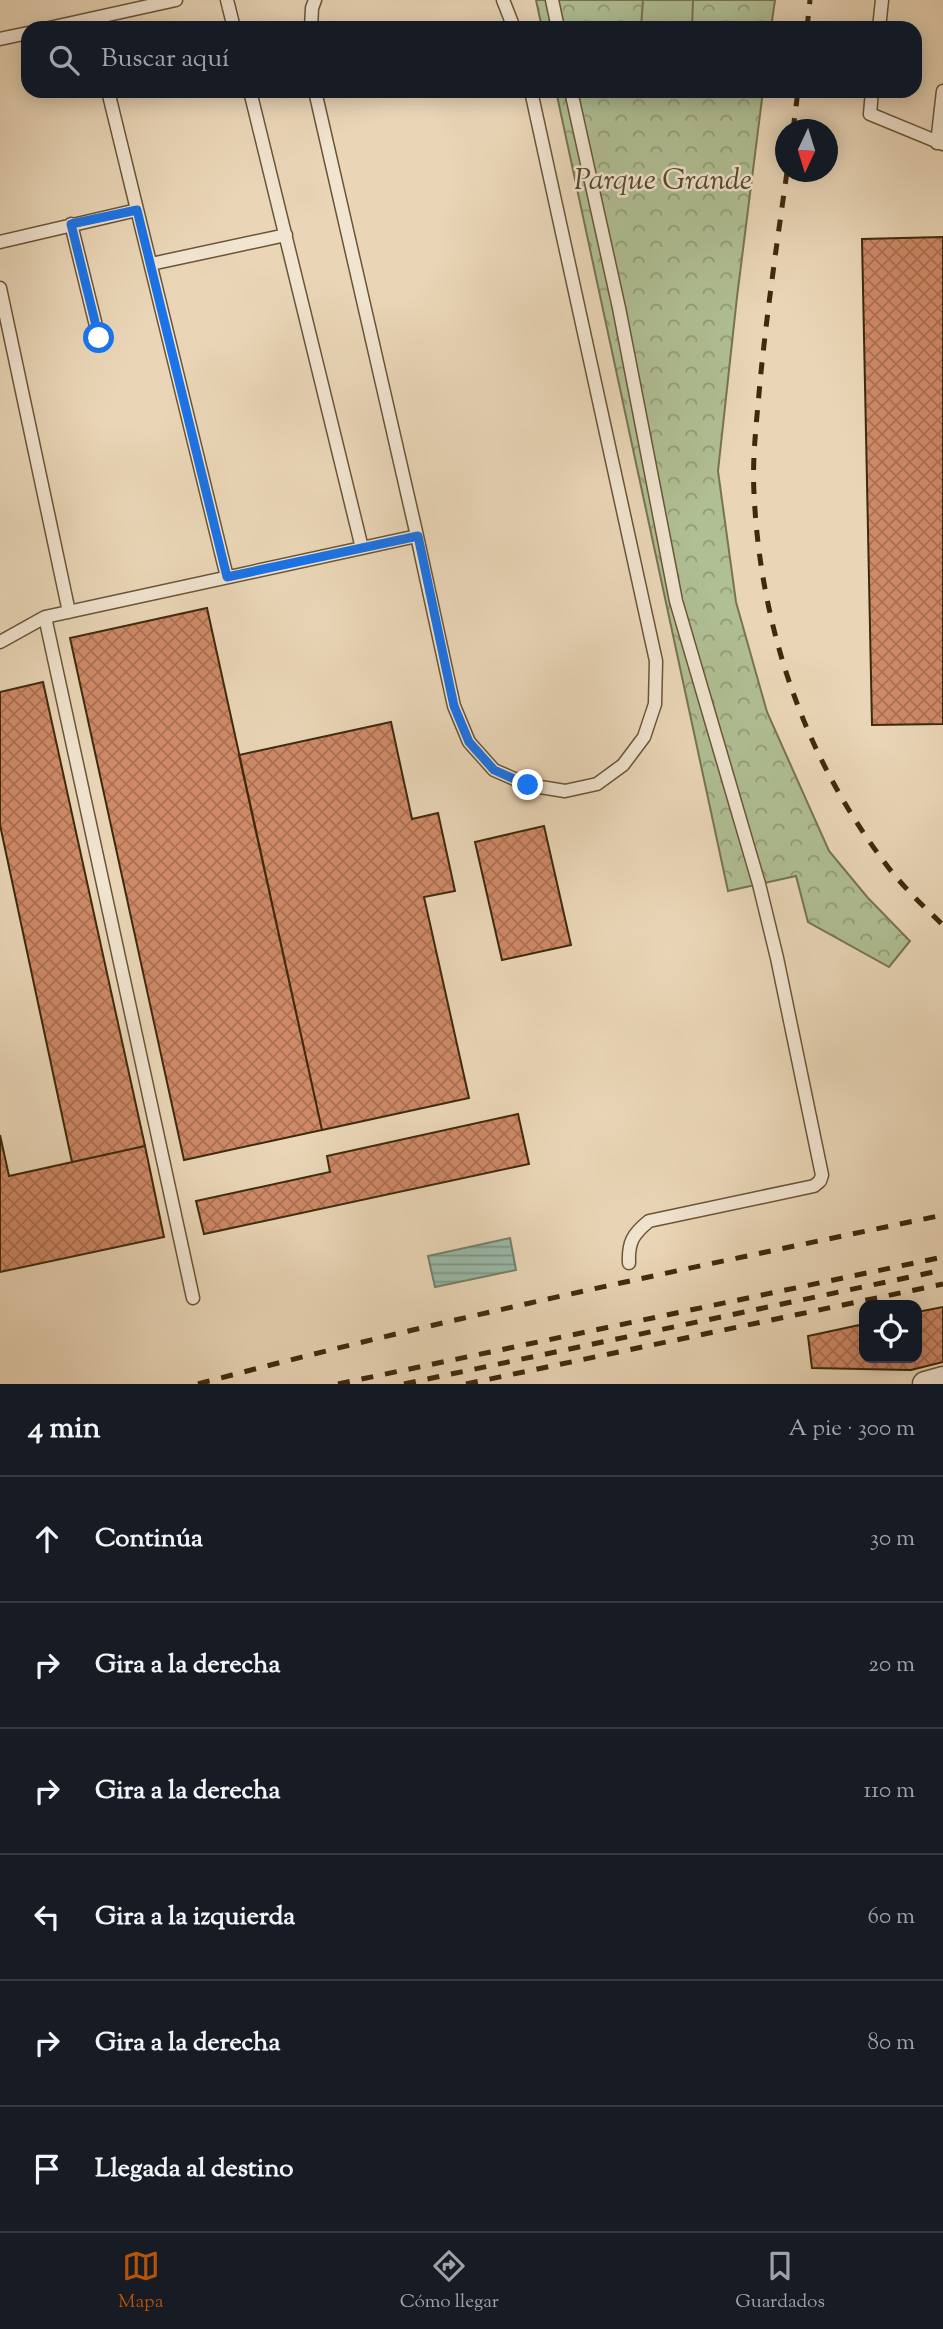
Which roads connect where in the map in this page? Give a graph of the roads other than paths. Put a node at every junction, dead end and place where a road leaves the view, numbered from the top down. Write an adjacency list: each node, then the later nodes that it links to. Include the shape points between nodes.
1 (176, 0): 7 (lane)
2 (227, 0): 8 (lane)
3 (315, 0): 9 (lane)
4 (503, 0): 10 (lane)
5 (552, 0): 11 (lane)
6 (882, 0): 12 (lane)
7 (99, 21)
8 (232, 21)
9 (312, 21)
10 (511, 21)
11 (556, 21)
12 (880, 21)
13 (21, 34): 14 (lane)
14 (0, 39)
15 (943, 91): 22 (lane)
16 (110, 98): 23 (lane)
17 (252, 98): 25 (lane)
18 (317, 98): 30 (lane)
19 (533, 98): 30 (lane, via 656,661 655,704 644,737 623,765 597,785 565,791 528,785 494,770 469,742 454,706)
20 (573, 98): 36 (lane, via 677,601 759,884 822,1175 814,1186 649,1221 632,1236)
21 (871, 98): 22 (lane, via 870,114)
22 (940, 144)
23 (137, 210): 24 (lane); 27 (lane)
24 (71, 224): 26 (lane); 29 (lane)
25 (286, 235): 27 (lane); 31 (lane)
26 (0, 242)
27 (151, 264): 32 (lane)
28 (0, 288): 33 (lane)
29 (99, 338)
30 (418, 536): 31 (lane)
31 (362, 548): 32 (lane)
32 (227, 577): 33 (lane)
33 (69, 612): 34 (lane)
34 (45, 617): 35 (lane); 37 (lane)
35 (0, 642)
36 (629, 1263)
37 (193, 1298)
38 (943, 1379): 39 (street)
39 (925, 1384)

